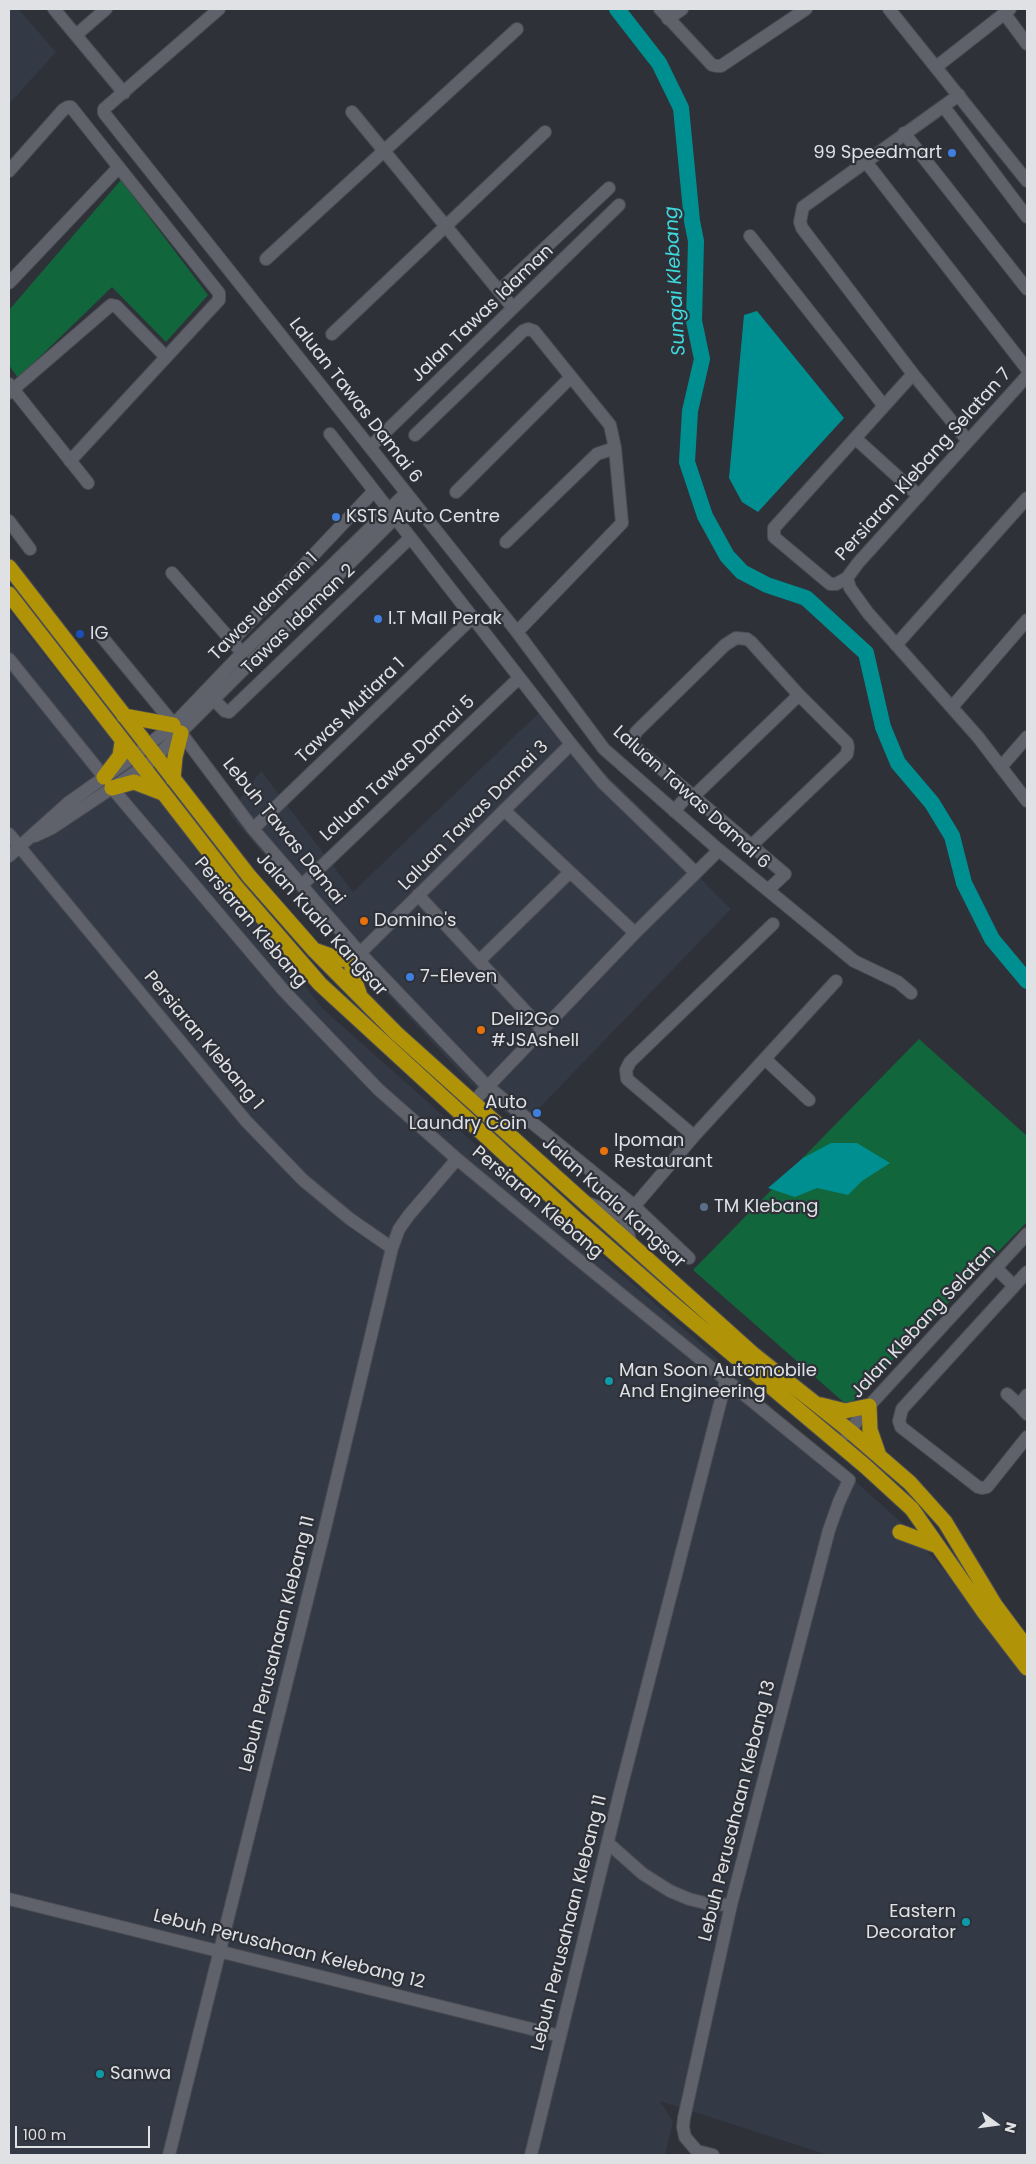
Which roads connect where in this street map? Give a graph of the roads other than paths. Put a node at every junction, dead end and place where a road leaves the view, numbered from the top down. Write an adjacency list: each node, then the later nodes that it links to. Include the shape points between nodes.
1 (54, 9): 10 (street)
2 (106, 9): 10 (street)
3 (219, 9): 13 (street)
4 (682, 9): 8 (street)
5 (806, 9): 8 (street, via 721,66 712,65)
6 (889, 9): 12 (street)
7 (1007, 11): 11 (street); 12 (street)
8 (664, 14)
9 (517, 29): 19 (street)
10 (76, 35): 13 (street)
11 (1027, 44)
12 (936, 68): 14 (street)
13 (124, 93): 46 (street, Laluan Tawas Damai 6, via 104,109 104,113)
14 (958, 95): 15 (street); 23 (street)
15 (944, 107): 18 (street); 26 (street)
16 (352, 112): 19 (street)
17 (545, 132): 27 (street)
18 (904, 133): 20 (street); 31 (street)
19 (383, 150): 27 (street); 29 (street)
20 (866, 162): 36 (street); 37 (street, via 803,208 800,222)
21 (120, 167): 22 (street, via 74,109 68,107); 30 (street); 35 (street, via 220,296)
22 (9, 171)
23 (1027, 181)
24 (609, 188): 32 (street)
25 (619, 205): 33 (street, Jalan Tawas Idaman)
26 (1027, 216)
27 (446, 226): 32 (street); 34 (street)
28 (750, 236): 41 (street)
29 (266, 259)
30 (9, 283)
31 (1027, 289)
32 (499, 291): 33 (street)
33 (514, 308): 46 (street, Jalan Tawas Idaman)
34 (332, 334)
35 (166, 357): 40 (street, via 116,306 111,305); 48 (street)
36 (1027, 369)
37 (913, 374): 41 (street); 45 (street)
38 (1027, 376): 45 (street, Persiaran Klebang Selatan 7)
39 (572, 377): 43 (street, via 534,331 528,329); 47 (street, via 610,425); 51 (street)
40 (10, 389): 48 (street)
41 (884, 406): 44 (street)
42 (330, 434): 50 (street)
43 (415, 435)
44 (855, 438): 52 (street); 62 (street, via 774,528 773,534 830,584)
45 (968, 441): 52 (street, Persiaran Klebang Selatan 7)
46 (370, 447): 53 (street, Laluan Tawas Damai 6)
47 (615, 448): 58 (street, via 597,454); 67 (street, via 621,525)
48 (70, 460): 49 (street)
49 (88, 483)
50 (374, 491): 55 (street); 70 (street)
51 (456, 492)
52 (919, 496): 62 (street, Persiaran Klebang Selatan 7)
53 (409, 497): 55 (street, Tawas Idaman 1); 67 (street, Laluan Tawas Damai 6)
54 (1027, 498): 71 (street)
55 (391, 514): 57 (street); 64 (street, Tawas Idaman 1)
56 (9, 521): 59 (street)
57 (410, 538): 65 (street); 68 (street, Tawas Idaman 2)
58 (506, 542)
59 (30, 549)
60 (9, 567): 78 (highway, Jalan Kuala Kangsar)
61 (172, 573): 70 (street)
62 (847, 578): 71 (street, via 864,607)
63 (9, 594): 81 (highway, Jalan Kuala Kangsar)
64 (288, 616): 68 (street); 72 (street, Tawas Idaman 1); 76 (street, Tawas Idaman 1)
65 (472, 618): 74 (street); 93 (street, Tawas Mutiara 1)
66 (1027, 620): 77 (street)
67 (517, 632): 92 (street, Laluan Tawas Damai 6, via 604,749)
68 (308, 636): 76 (street, Tawas Idaman 2, via 230,712)
69 (102, 637): 79 (street, Lebuh Tawas Damai)
70 (231, 642): 72 (street)
71 (896, 644): 77 (street)
72 (242, 653): 79 (street, Tawas Idaman 1)
73 (9, 659): 87 (street, Persiaran Klebang)
74 (519, 678): 82 (street); 101 (street, Laluan Tawas Damai 5)
75 (799, 695): 89 (street); 89 (street, via 751,642 736,638 725,645 636,732 633,739 634,745); 96 (street, via 847,743 848,750)
76 (213, 699): 79 (street, Tawas Idaman 1)
77 (952, 707): 85 (street)
78 (124, 716): 79 (highway); 83 (highway, Jalan Kuala Kangsar)
79 (177, 729): 83 (street, Tawas Idaman 1); 86 (highway); 93 (street, Lebuh Tawas Damai)
80 (1027, 737): 85 (street)
81 (122, 742): 84 (highway, Jalan Kuala Kangsar); 87 (highway, via 120,756)
82 (571, 744): 91 (street, Laluan Tawas Damai 3); 100 (street, via 603,783)
83 (151, 751): 84 (street, Tawas Idaman 1); 86 (highway, Jalan Kuala Kangsar)
84 (138, 762): 87 (street, Tawas Idaman 1); 88 (highway, Jalan Kuala Kangsar)
85 (1001, 767): 90 (street)
86 (173, 779): 106 (highway, Jalan Kuala Kangsar, via 249,876)
87 (108, 782): 88 (highway, via 134,782); 95 (street, Tawas Idaman 1, via 60,809); 121 (street, Persiaran Klebang, via 331,1043)
88 (161, 792): 109 (highway, Jalan Kuala Kangsar)
89 (692, 794): 92 (street); 96 (street)
90 (1027, 801)
91 (504, 810): 99 (street); 103 (street, Laluan Tawas Damai 3)
92 (674, 811): 97 (street, Laluan Tawas Damai 6)
93 (253, 829): 101 (street, Lebuh Tawas Damai)
94 (9, 834): 95 (street, Persiaran Klebang 1)
95 (24, 843): 98 (street, Tawas Idaman 1); 126 (street, Persiaran Klebang 1, via 246,1121 303,1180)
96 (752, 845): 102 (street, via 785,874)
97 (719, 850): 100 (street); 102 (street, Laluan Tawas Damai 6)
98 (9, 856)
99 (570, 872): 105 (street); 108 (street)
100 (695, 872): 105 (street)
101 (302, 885): 107 (street, Lebuh Tawas Damai)
102 (768, 890): 112 (street, Laluan Tawas Damai 6, via 854,961 898,982)
103 (418, 896): 107 (street, Laluan Tawas Damai 3); 108 (street)
104 (772, 924): 120 (street, via 630,1062 626,1070 627,1080)
105 (635, 933): 115 (street)
106 (314, 950): 107 (highway, via 339,959); 110 (highway, Jalan Kuala Kangsar)
107 (356, 957): 110 (street, Laluan Tawas Damai 3); 113 (highway, via 352,974); 117 (street, Lebuh Tawas Damai)
108 (479, 962): 115 (street)
109 (301, 963): 110 (highway, via 324,974); 114 (highway, Jalan Kuala Kangsar)
110 (336, 973): 113 (highway, Jalan Kuala Kangsar); 114 (highway, via 336,988 348,1005)
111 (836, 981): 116 (street)
112 (910, 993)
113 (361, 999): 119 (highway, Jalan Kuala Kangsar)
114 (349, 1013): 131 (highway, Jalan Kuala Kangsar, via 578,1221)
115 (542, 1029): 117 (street)
116 (765, 1059): 118 (street); 120 (street)
117 (487, 1086): 119 (street); 123 (street, Lebuh Tawas Damai)
118 (809, 1100)
119 (474, 1101): 122 (highway, Jalan Kuala Kangsar)
120 (694, 1136): 123 (street)
121 (457, 1159): 126 (street, Lebuh Perusahaan Klebang 11, via 409,1215); 132 (street, Persiaran Klebang)
122 (586, 1203): 123 (street, via 618,1214); 125 (highway, Jalan Kuala Kangsar)
123 (631, 1211): 125 (street, via 625,1222); 127 (street, Lebuh Tawas Damai)
124 (1027, 1234): 128 (street, Jalan Klebang Selatan)
125 (631, 1244): 134 (highway, Jalan Kuala Kangsar, via 753,1354)
126 (392, 1248): 149 (street, Lebuh Perusahaan Klebang 11)
127 (689, 1258)
128 (997, 1269): 130 (street); 136 (street, Jalan Klebang Selatan)
129 (1027, 1272): 130 (street)
130 (1014, 1286): 138 (street, via 902,1409 899,1422 901,1427 982,1488)
131 (762, 1378): 137 (highway, via 772,1381 819,1419); 140 (highway, Jalan Kuala Kangsar)
132 (726, 1380): 141 (street, Persiaran Klebang); 146 (street, Lebuh Perusahaan Klebang 11)
133 (1007, 1394): 135 (street)
134 (817, 1404): 136 (highway, via 845,1411); 137 (highway, Jalan Kuala Kangsar)
135 (1025, 1405)
136 (869, 1406): 137 (street, Jalan Klebang Selatan); 139 (highway, via 870,1430)
137 (849, 1432): 139 (highway, Jalan Kuala Kangsar); 140 (highway, via 851,1443)
138 (1027, 1437)
139 (879, 1456): 144 (highway, Jalan Kuala Kangsar, via 922,1495 945,1522 995,1604)
140 (873, 1472): 143 (highway, Jalan Kuala Kangsar, via 912,1510)
141 (849, 1480): 148 (street, Lebuh Perusahaan Klebang 13, via 829,1530)
142 (900, 1532): 143 (highway)
143 (938, 1546): 145 (highway, Jalan Kuala Kangsar)
144 (1027, 1648)
145 (1027, 1668)
146 (608, 1842): 148 (street, via 643,1874 670,1891 689,1900); 150 (street, Lebuh Perusahaan Klebang 11)
147 (9, 1899): 149 (street, Lebuh Perusahaan Kelebang 12)
148 (731, 1906): 151 (street, Lebuh Perusahaan Klebang 13, via 684,2118 685,2137)
149 (220, 1951): 150 (street, Lebuh Perusahaan Kelebang 12); 152 (street, Lebuh Perusahaan Klebang 11)
150 (560, 2036): 153 (street, Lebuh Perusahaan Klebang 11)
151 (697, 2153): 154 (street)
152 (169, 2155)
153 (531, 2155)
154 (713, 2155)

